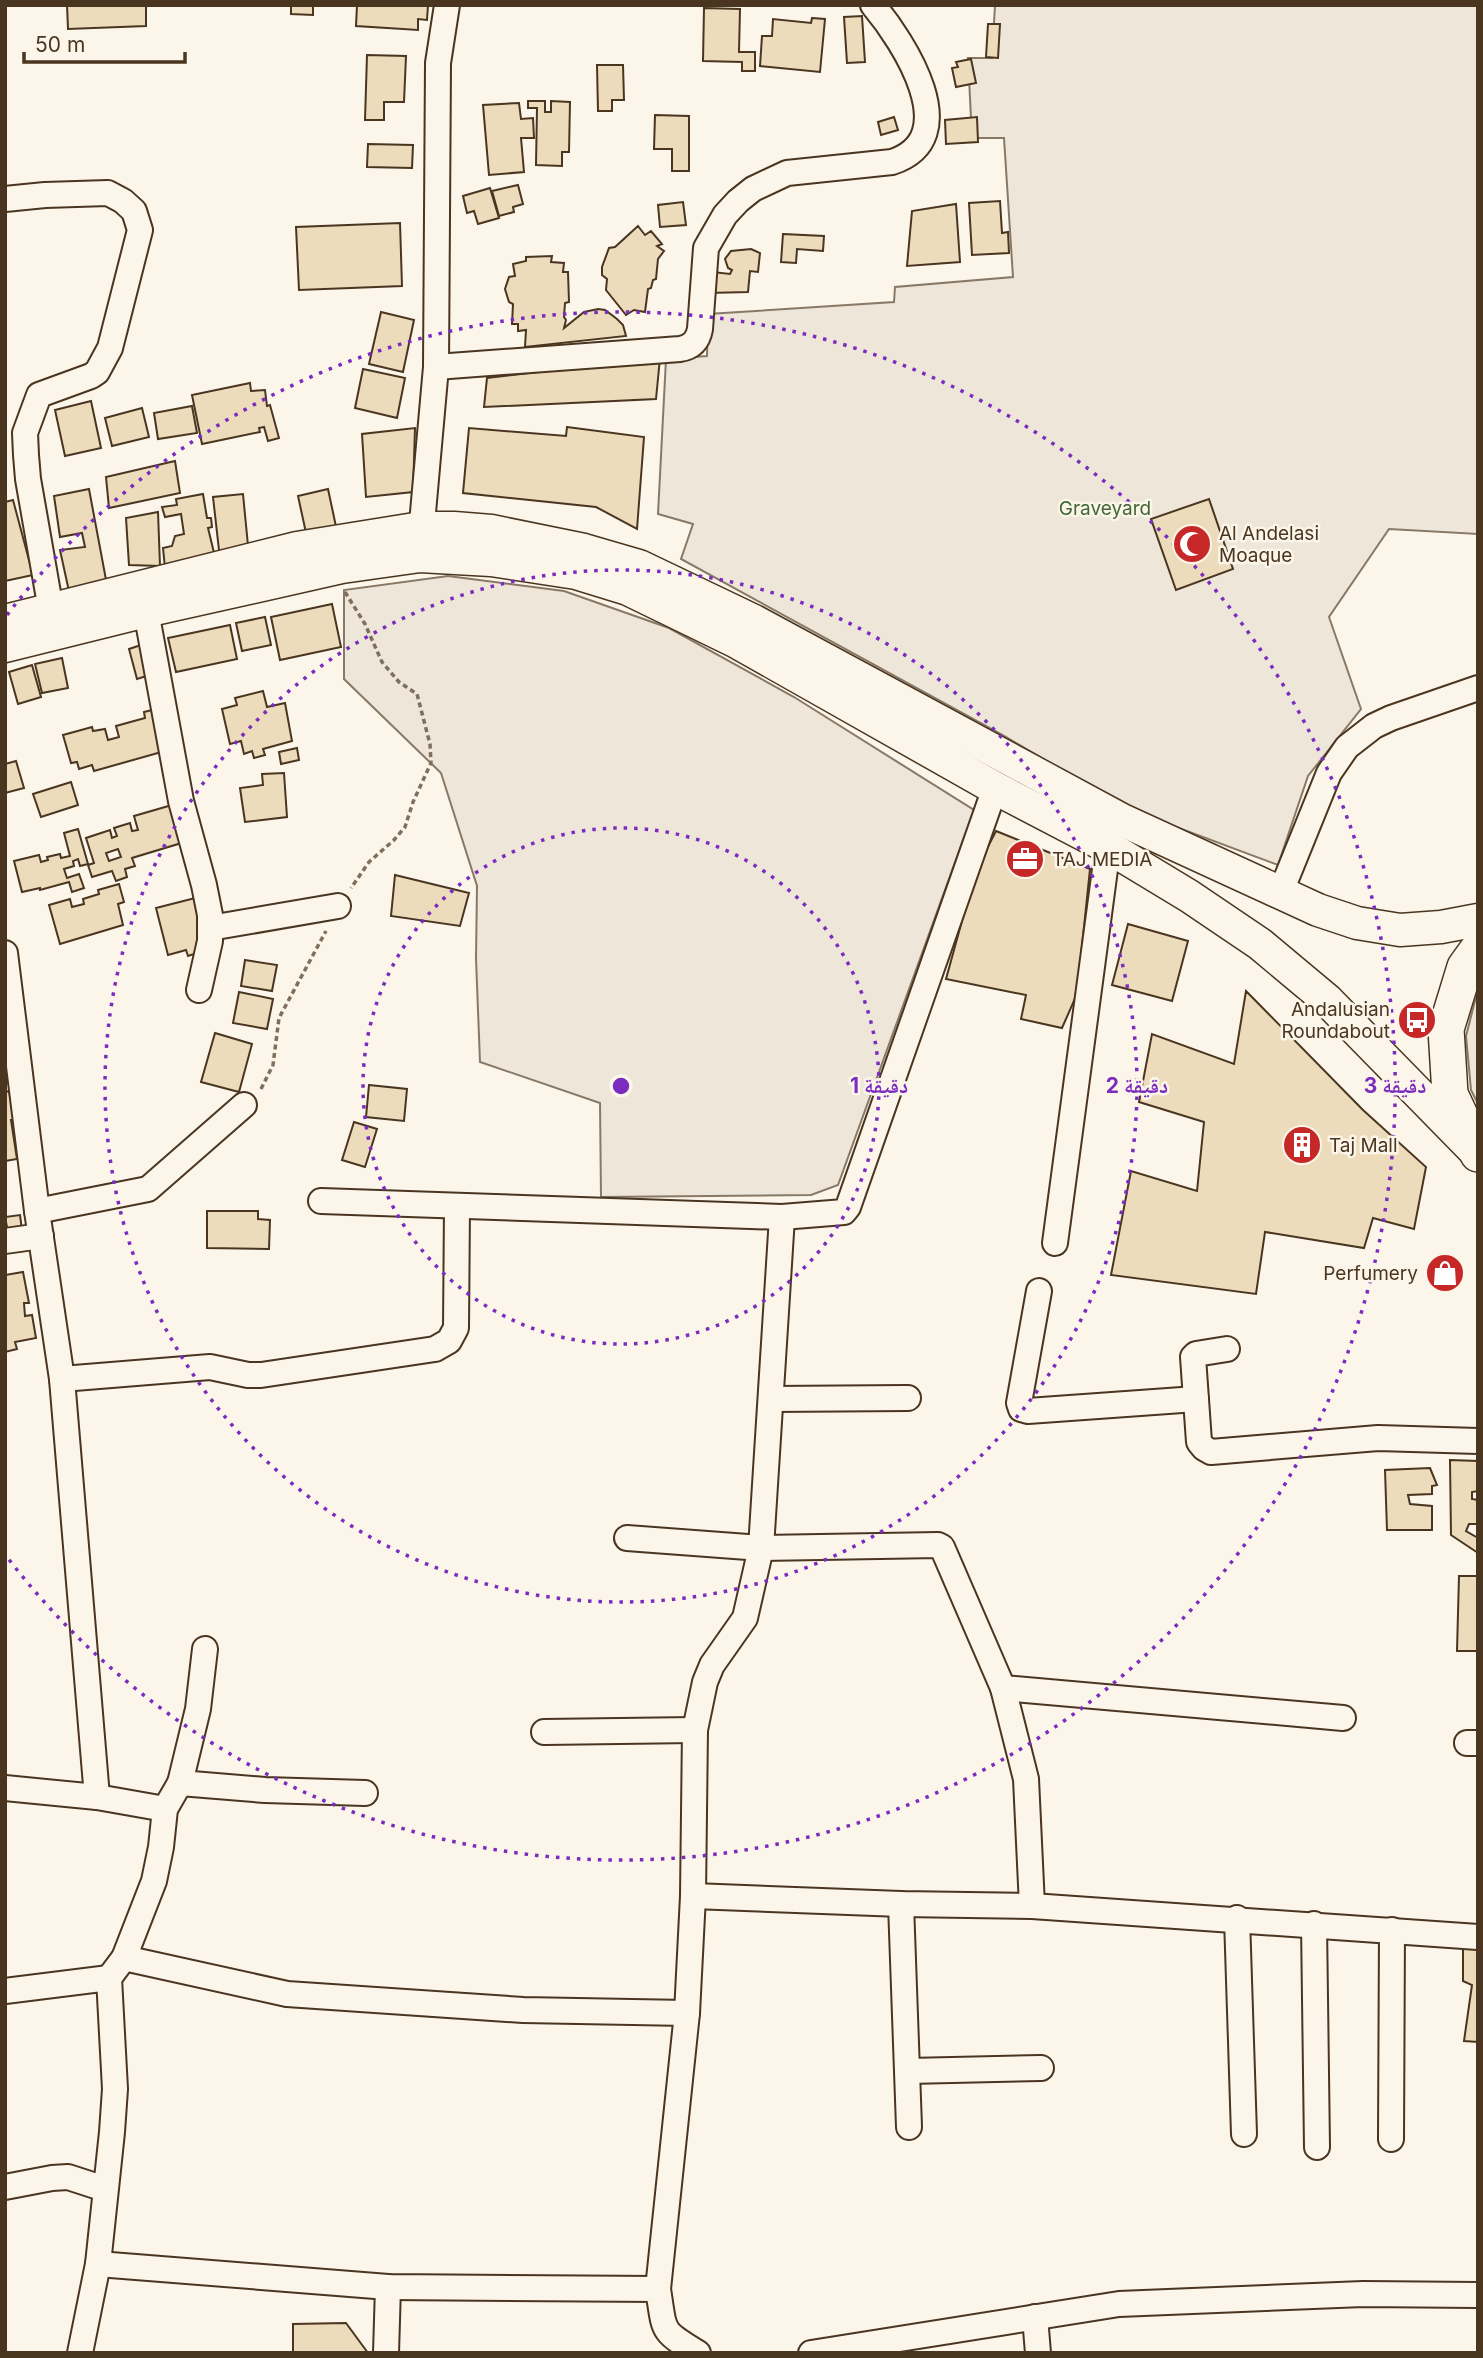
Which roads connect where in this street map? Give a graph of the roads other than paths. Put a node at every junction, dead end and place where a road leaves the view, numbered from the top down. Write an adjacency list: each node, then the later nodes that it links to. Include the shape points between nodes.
1 (447, 5): 4 (street, via 438,63)
2 (873, 5): 4 (street, via 903,46 922,93 928,118 919,147 892,162 787,173 738,201 706,248 700,329 691,345)
3 (5, 199): 6 (street, via 108,193 134,211 140,230 102,366 90,376 38,395 25,433 28,479)
4 (436, 367): 5 (street)
5 (420, 542): 6 (main road, via 296,548); 7 (main road, via 342,567); 9 (main road, via 454,528 584,550 639,566)
6 (51, 610): 8 (main road)
7 (146, 611): 10 (main road); 17 (street)
8 (5, 621)
9 (744, 631): 12 (main road); 14 (main road)
10 (5, 646)
11 (1478, 688): 14 (street, via 1383,722 1347,747 1329,773)
12 (995, 788): 13 (main road); 26 (street, via 848,1207 839,1213)
13 (1108, 847): 22 (main road, via 1270,952 1327,1000); 29 (street)
14 (1280, 894): 16 (main road, via 1357,923 1400,930)
15 (338, 906): 17 (street)
16 (1478, 920)
17 (210, 928): 20 (street)
18 (1478, 949): 22 (highway, via 1465,967 1446,1029 1450,1094)
19 (5, 953): 25 (street)
20 (200, 989)
21 (244, 1105): 25 (street, via 148,1189)
22 (1477, 1154)
23 (320, 1202): 24 (street)
24 (457, 1207): 26 (street); 32 (street, via 456,1328 449,1341 435,1349 261,1375 210,1367)
25 (37, 1211): 27 (street)
26 (782, 1217): 34 (street)
27 (41, 1236): 28 (street); 32 (street)
28 (5, 1241)
29 (1055, 1243)
30 (1039, 1291): 35 (street, via 1021,1409)
31 (1227, 1349): 35 (street, via 1193,1357)
32 (62, 1379): 47 (street)
33 (908, 1398): 34 (street)
34 (771, 1399): 38 (street)
35 (1196, 1399): 36 (street, via 1199,1442 1211,1452 1378,1438)
36 (1478, 1441)
37 (627, 1538): 38 (street)
38 (761, 1548): 40 (street, via 938,1545 946,1552); 42 (street, via 745,1618 712,1665)
39 (205, 1648): 44 (street, via 198,1709)
40 (1003, 1688): 41 (street); 51 (street, via 1026,1779)
41 (1343, 1718)
42 (695, 1730): 43 (street); 49 (street)
43 (544, 1732)
44 (180, 1783): 46 (street); 48 (street)
45 (5, 1788): 47 (street)
46 (365, 1793)
47 (97, 1797): 48 (street)
48 (165, 1809): 56 (street, via 154,1881)
49 (693, 1896): 50 (street); 59 (street)
50 (901, 1904): 51 (street); 61 (street)
51 (1032, 1906): 52 (street)
52 (1237, 1918): 53 (street); 63 (street)
53 (1314, 1924): 54 (street); 65 (street)
54 (1392, 1930): 55 (street); 64 (street)
55 (1478, 1937)
56 (124, 1958): 57 (street); 59 (street, via 287,1994 523,2010)
57 (109, 1978): 58 (street); 67 (street, via 115,2089)
58 (5, 1991)
59 (687, 2013): 70 (street)
60 (1041, 2068): 61 (street)
61 (908, 2071): 62 (street)
62 (909, 2127)
63 (1244, 2134)
64 (1391, 2139)
65 (1317, 2147)
66 (5, 2187): 67 (street, via 68,2177)
67 (105, 2189): 68 (street)
68 (98, 2264): 69 (street); 73 (street)
69 (388, 2287): 70 (street); 74 (street)
70 (658, 2290): 75 (street, via 666,2332)
71 (1478, 2294): 72 (street, via 1119,2304)
72 (1035, 2317): 76 (street); 77 (street)
73 (80, 2353)
74 (386, 2353)
75 (698, 2353)
76 (811, 2353)
77 (1038, 2353)

